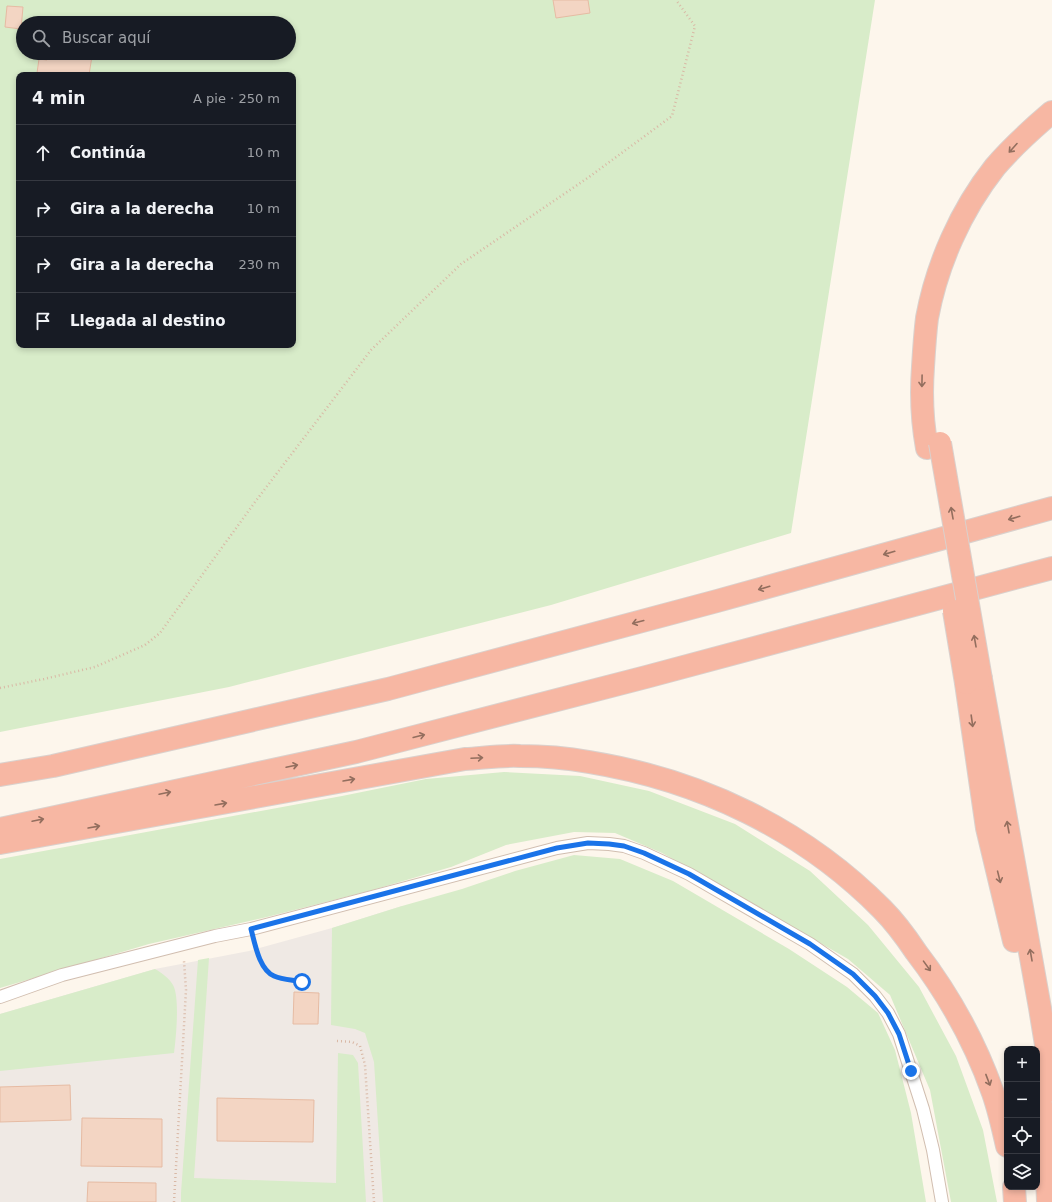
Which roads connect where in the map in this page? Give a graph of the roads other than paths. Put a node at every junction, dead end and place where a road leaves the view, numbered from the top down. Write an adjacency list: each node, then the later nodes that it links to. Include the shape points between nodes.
1 (1052, 112): 3 (highway, one-way to 3, via 1020,140 995,168 969,207 945,254 932,296 924,347 922,399 925,436)
2 (1052, 131): 3 (highway, via 1013,168 984,205 952,274 939,335 938,414)
3 (934, 446): 6 (highway, bridge)
4 (1052, 508): 7 (highway, one-way to 7, via 388,689 60,764)
5 (1052, 568): 8 (highway, one-way to 5, via 356,752)
6 (974, 681): 11 (highway, one-way to 11, via 987,828 1011,925); 13 (highway, one-way to 6, via 1040,1008)
7 (0, 775)
8 (0, 829)
9 (0, 843): 14 (highway, one-way to 14, via 465,759 519,756 588,761 683,784 757,816 785,832 854,883 883,910 929,969 966,1029 994,1094)
10 (0, 996): 16 (lane, via 62,975 251,929 557,848 588,843 624,846 689,874 810,944 853,974 875,996 899,1034 923,1109)
11 (1032, 1046)
12 (1038, 1082): 18 (highway)
13 (1052, 1090)
14 (1004, 1134)
15 (1014, 1190): 17 (highway)
16 (942, 1202)
17 (1015, 1202)
18 (1048, 1202)

